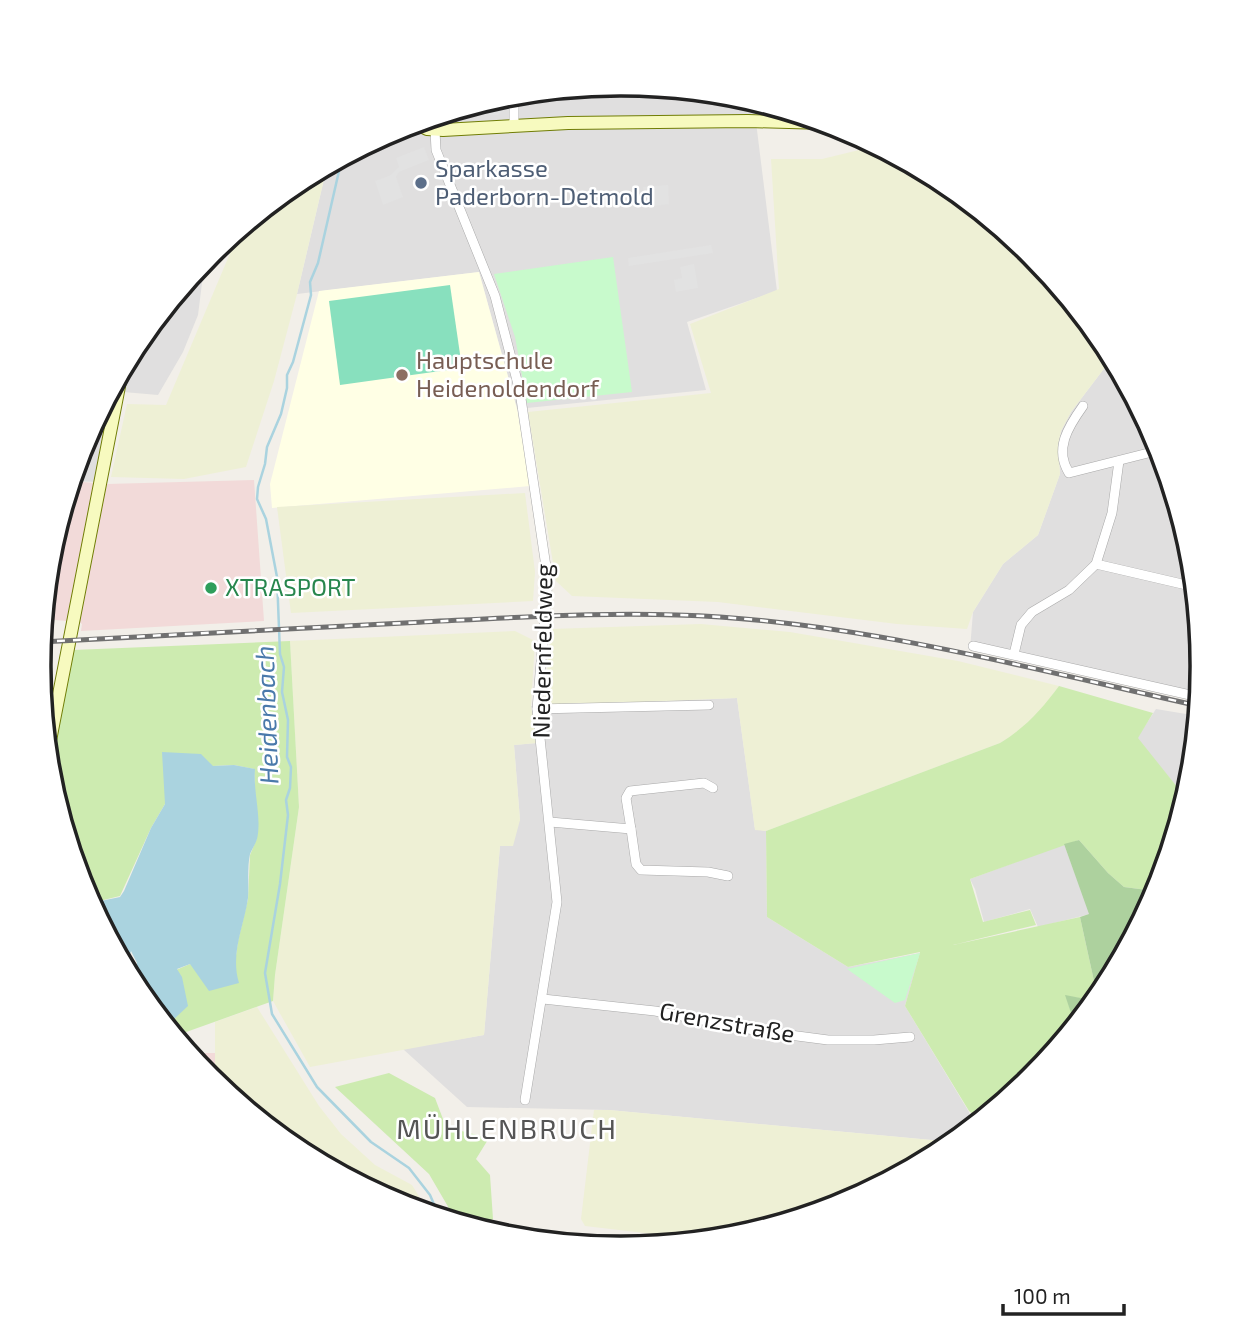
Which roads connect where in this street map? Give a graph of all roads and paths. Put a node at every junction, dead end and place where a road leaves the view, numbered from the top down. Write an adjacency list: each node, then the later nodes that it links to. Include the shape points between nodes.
1 (514, 106): 5 (street)
2 (770, 117): 3 (street)
3 (770, 121): 4 (main road); 5 (main road)
4 (788, 122)
5 (514, 125): 7 (main road)
6 (431, 129): 7 (main road)
7 (435, 130): 18 (street, Niedernfeldweg, via 436,150 495,296 521,396 548,580)
8 (1083, 406): 11 (street, via 1062,443 1069,473)
9 (105, 425): 19 (main road)
10 (1149, 453): 11 (street)
11 (1119, 461): 12 (street, via 1112,513)
12 (1096, 564): 13 (street); 15 (street, via 1069,590 1032,612 1021,625)
13 (1184, 584)
14 (973, 646): 15 (street)
15 (1014, 654): 16 (street)
16 (1189, 695)
17 (709, 705): 18 (street)
18 (537, 709): 21 (street, Niedernfeldweg)
19 (54, 718)
20 (713, 788): 22 (street, via 704,783 630,791 626,798)
21 (550, 822): 22 (street); 24 (street, Niedernfeldweg, via 557,902)
22 (631, 830): 23 (street, via 641,870)
23 (728, 876)
24 (543, 999): 25 (street, Grenzstraße, via 655,1011 828,1040); 26 (street, Niedernfeldweg)
25 (910, 1037)
26 (525, 1100)

